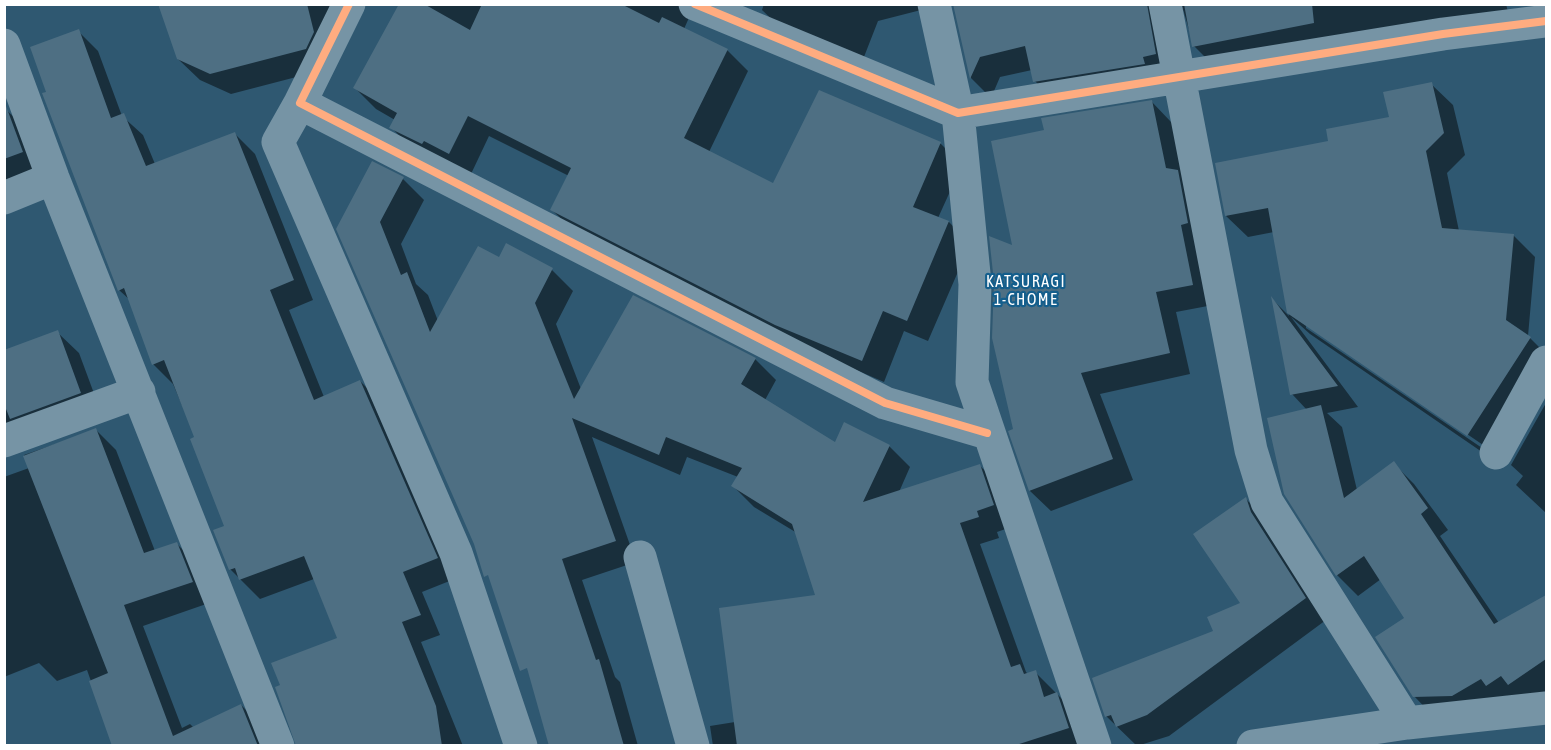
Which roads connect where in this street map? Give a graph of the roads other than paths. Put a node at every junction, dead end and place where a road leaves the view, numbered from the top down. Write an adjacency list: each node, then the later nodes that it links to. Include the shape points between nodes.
1 (349, 4): 8 (street)
2 (696, 4): 9 (street)
3 (934, 4): 9 (street)
4 (1165, 4): 7 (street)
5 (1525, 16): 7 (street)
6 (4, 45): 10 (street)
7 (1180, 76): 9 (street); 19 (street, via 1251,450 1267,501)
8 (300, 103): 14 (street, via 885,403); 21 (street, via 278,142 456,554)
9 (958, 113): 14 (street, via 975,284 972,382)
10 (53, 178): 11 (street); 13 (street)
11 (4, 198)
12 (1546, 362): 16 (street)
13 (140, 392): 15 (street); 20 (street)
14 (987, 433): 23 (street)
15 (4, 441)
16 (1496, 453)
17 (640, 557): 22 (street)
18 (1546, 708): 19 (street)
19 (1407, 723): 24 (street)
20 (278, 746)
21 (521, 746)
22 (693, 746)
23 (1095, 746)
24 (1253, 746)

